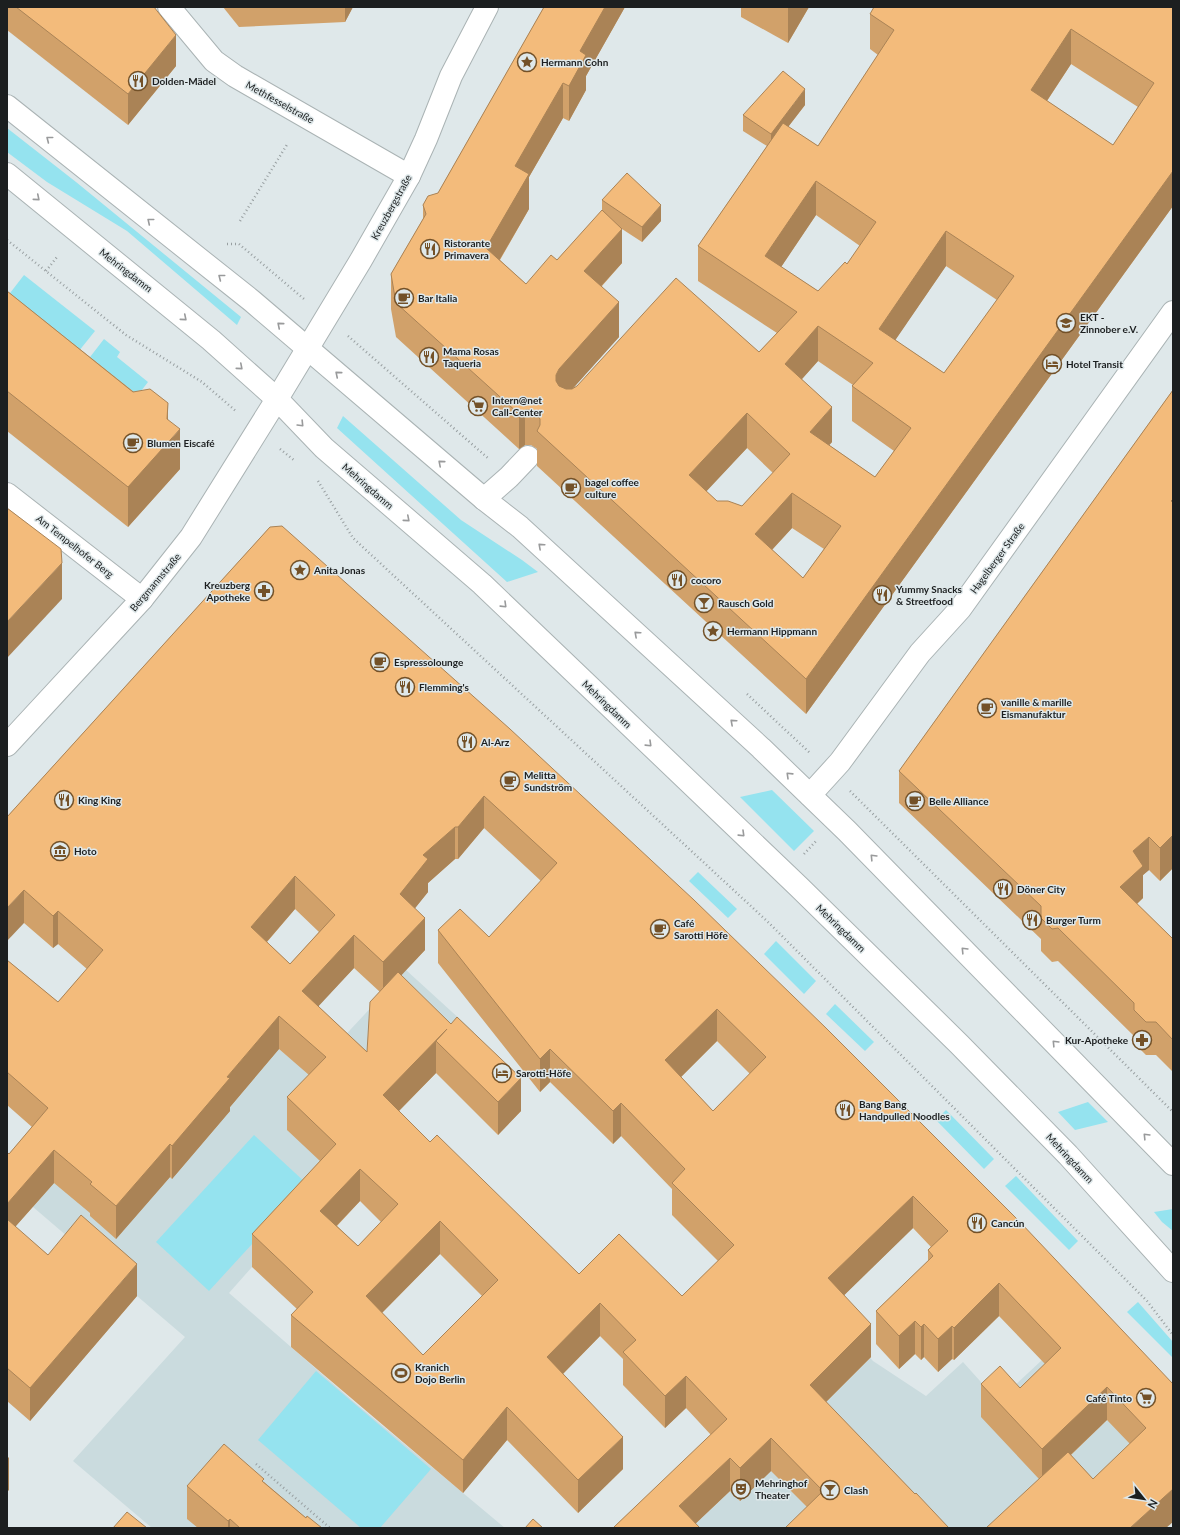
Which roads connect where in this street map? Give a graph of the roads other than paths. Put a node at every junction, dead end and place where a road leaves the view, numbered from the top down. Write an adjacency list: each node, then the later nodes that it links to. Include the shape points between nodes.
1 (169, 7): 5 (main road, Methfesselstraße, via 214,61 235,76)
2 (487, 7): 5 (main road, Kreuzbergstraße, via 451,76)
3 (7, 106): 7 (main road, one-way to 3, via 252,301)
4 (7, 174): 8 (main road, Mehringdamm, one-way to 8, via 193,325)
5 (409, 176): 7 (main road, Kreuzbergstraße)
6 (1173, 312): 14 (main road, Hagelberger Straße, via 960,609 920,653 840,762)
7 (307, 349): 8 (main road, Kreuzbergstraße); 11 (main road, one-way to 7)
8 (277, 400): 12 (main road, Bergmannstraße, via 191,537); 16 (main road, Mehringdamm, one-way to 16, via 324,448 482,584 850,938 1062,1149)
9 (528, 457): 11 (main road, via 510,477)
10 (7, 494): 12 (main road, Am Tempelhofer Berg)
11 (484, 499): 14 (main road, one-way to 11, via 520,527)
12 (142, 599): 13 (main road, Bergmannstraße)
13 (7, 745)
14 (810, 795): 15 (main road, one-way to 14)
15 (1173, 1164)
16 (1173, 1271)

